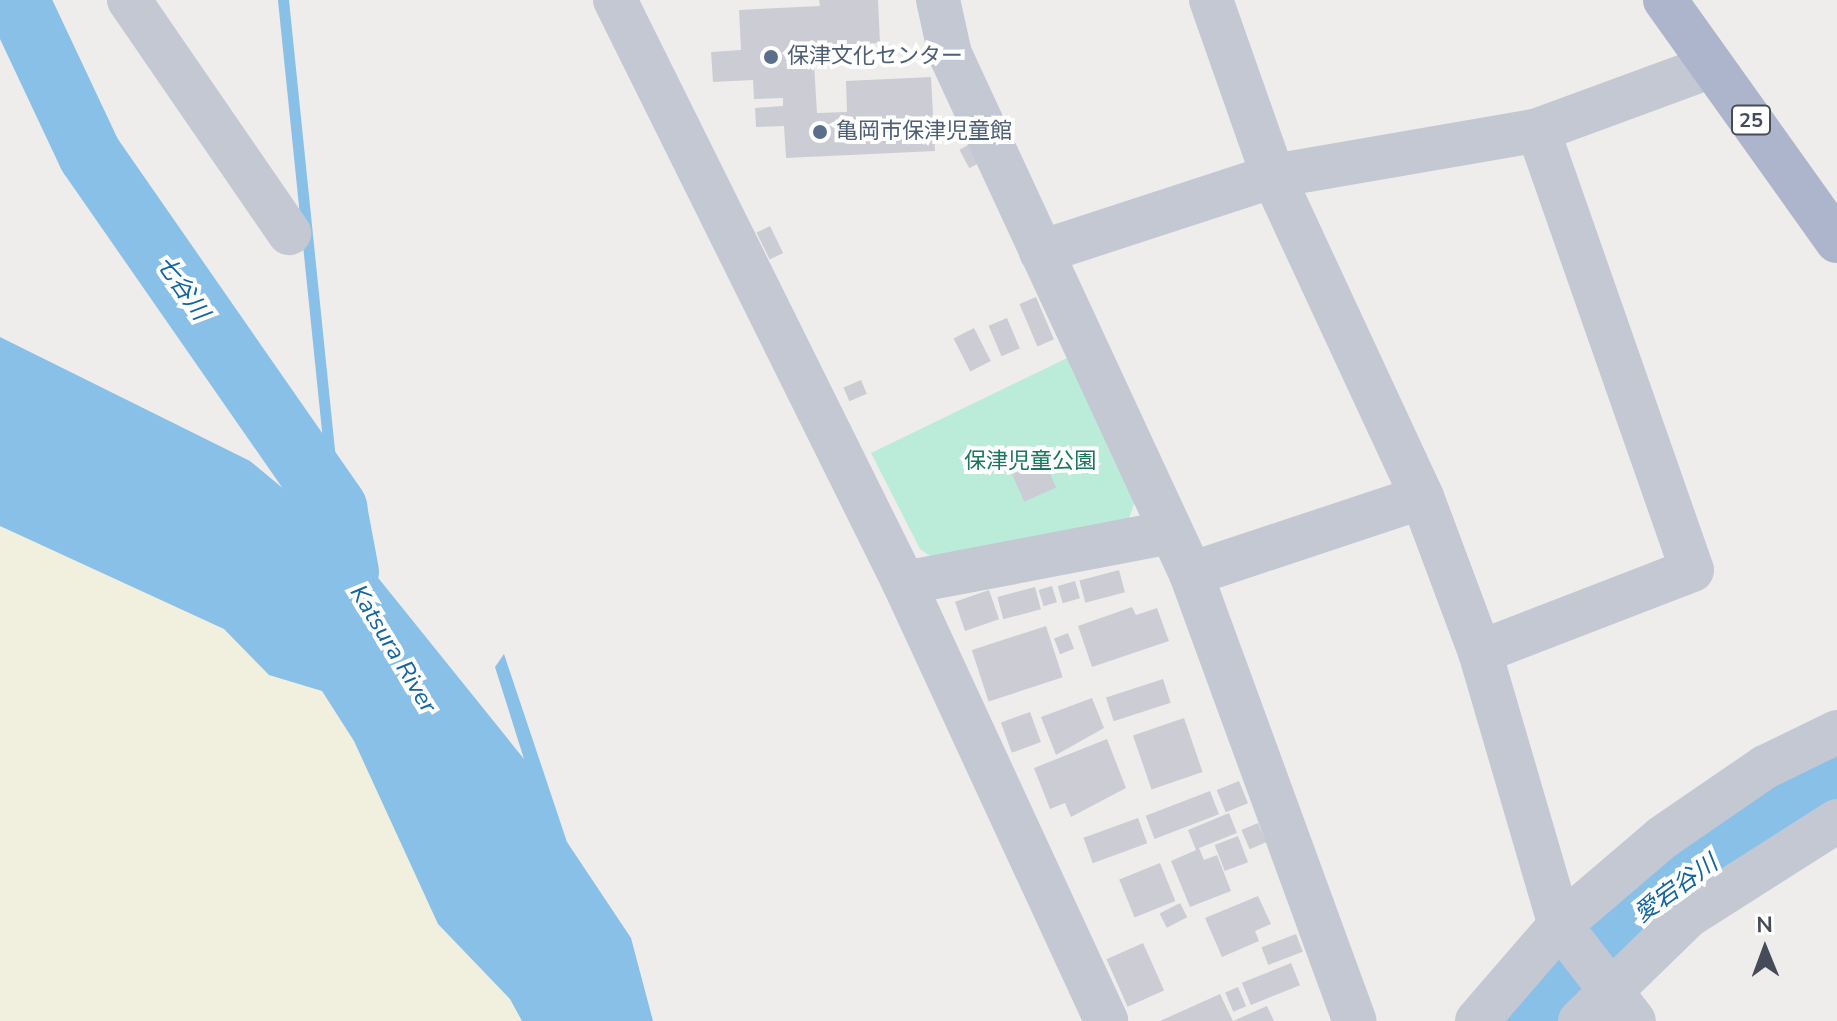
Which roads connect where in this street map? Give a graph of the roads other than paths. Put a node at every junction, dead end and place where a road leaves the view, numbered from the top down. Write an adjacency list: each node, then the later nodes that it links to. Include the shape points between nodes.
1 (129, 0): 9 (street)
2 (615, 0): 15 (street)
3 (938, 0): 11 (street, via 950,54)
4 (1211, 0): 8 (street)
5 (1665, 0): 6 (main road, 25)
6 (1712, 66): 7 (street); 10 (main road, 25)
7 (1538, 130): 8 (street); 16 (street, via 1692,570)
8 (1273, 176): 11 (street); 12 (street)
9 (289, 233)
10 (1837, 241)
11 (1041, 252): 13 (street)
12 (1422, 497): 14 (street); 16 (street)
13 (1166, 533): 14 (street); 15 (street)
14 (1191, 574): 22 (street)
15 (904, 583): 21 (street)
16 (1480, 652): 19 (street)
17 (1837, 732): 19 (street, via 1765,767 1663,837)
18 (1837, 821): 20 (street, via 1688,916)
19 (1564, 930): 20 (street); 23 (street)
20 (1614, 994): 24 (street)
21 (1106, 1021)
22 (1355, 1021)
23 (1477, 1021)
24 (1580, 1021)

